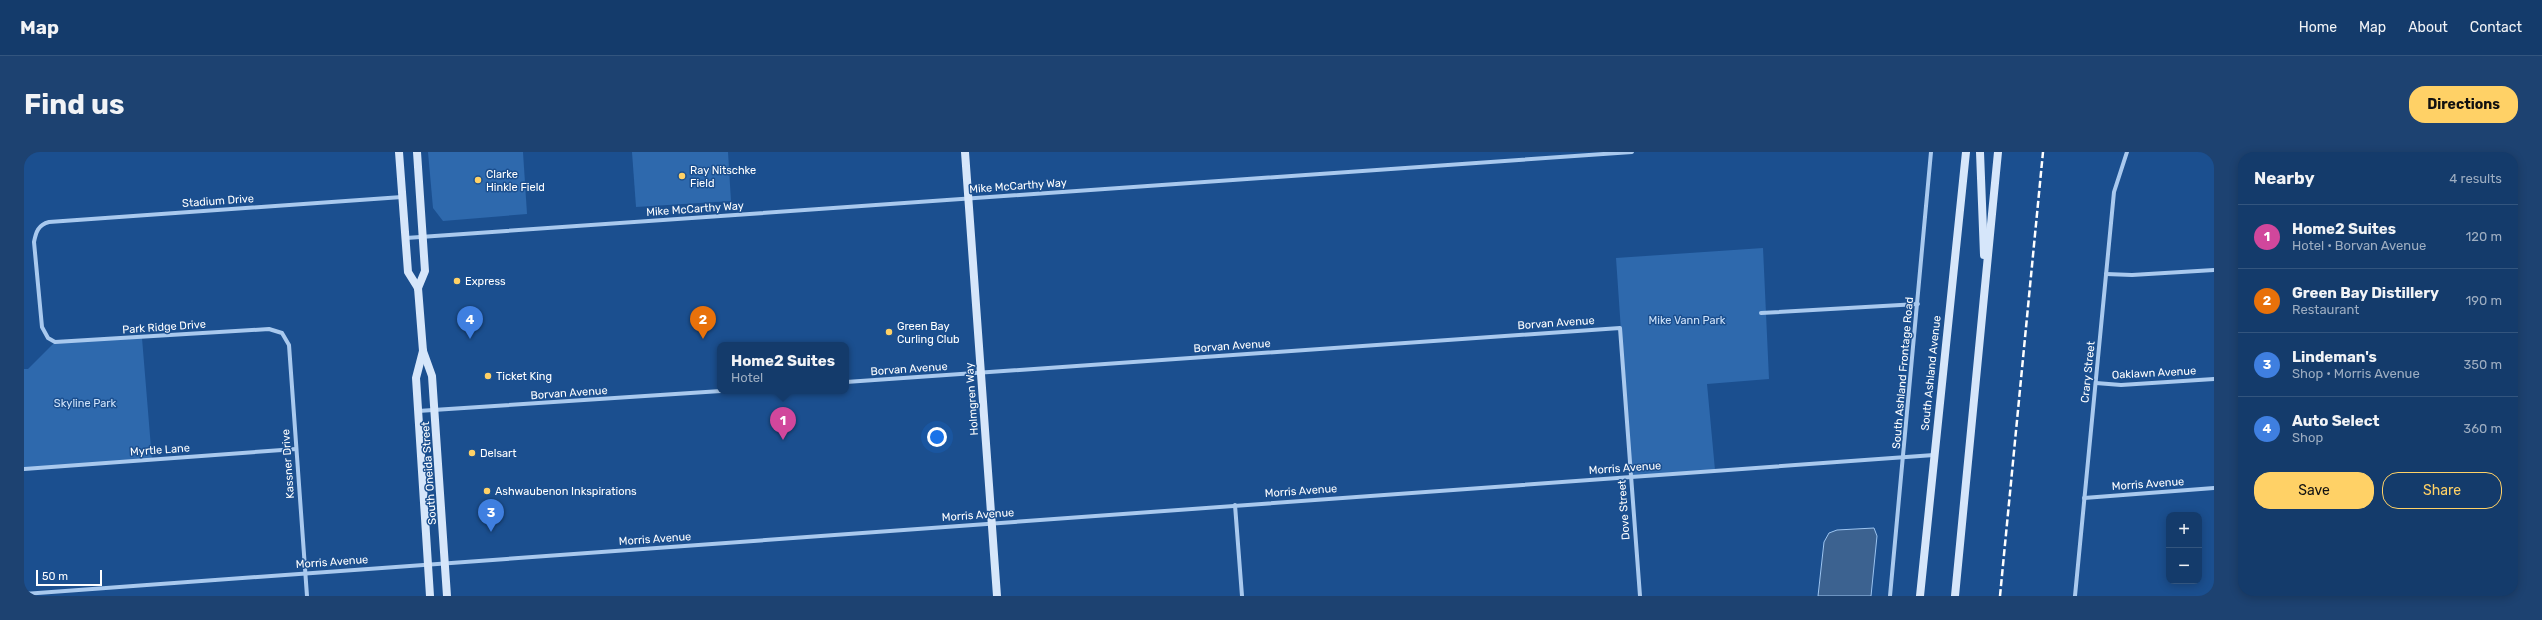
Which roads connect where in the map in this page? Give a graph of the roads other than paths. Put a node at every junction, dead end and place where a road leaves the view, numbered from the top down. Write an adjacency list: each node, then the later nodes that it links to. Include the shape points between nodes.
1 (399, 152): 10 (street, South Oneida Street)
2 (417, 152): 12 (street, South Oneida Street)
3 (965, 152): 11 (street, Holmgren Way)
4 (1632, 152): 11 (street, Mike McCarthy Way)
5 (1931, 152): 18 (street, South Ashland Frontage Road)
6 (1966, 152): 32 (street, South Ashland Avenue)
7 (1980, 152): 16 (street)
8 (1998, 152): 16 (street)
9 (2127, 152): 15 (street, Crary Street, via 2114,192)
10 (402, 197): 13 (street, South Oneida Street); 22 (street, Stadium Drive, via 49,222 38,228 34,242 42,328)
11 (968, 199): 12 (street, Mike McCarthy Way); 24 (street, Holmgren Way)
12 (423, 237): 13 (street, Mike McCarthy Way); 17 (street, South Oneida Street, via 425,271)
13 (406, 238): 17 (street, South Oneida Street, via 408,272)
14 (2214, 270): 15 (street)
15 (2106, 274): 27 (street, Crary Street)
16 (1986, 283): 52 (street)
17 (418, 288): 23 (street, South Oneida Street)
18 (1918, 304): 19 (street); 33 (street, South Ashland Frontage Road)
19 (1761, 313)
20 (1620, 328): 24 (street, Borvan Avenue); 35 (street, Dove Street)
21 (282, 333): 22 (street, Park Ridge Drive, via 269,329 60,342); 31 (street, Kassner Drive, via 289,345)
22 (48, 338)
23 (423, 351): 29 (street, South Oneida Street, via 416,378); 30 (street, South Oneida Street, via 432,376)
24 (981, 373): 26 (street, Borvan Avenue); 39 (street, Holmgren Way)
25 (2214, 378): 27 (street, Oaklawn Avenue, via 2121,385)
26 (849, 382)
27 (2096, 383): 37 (street, Crary Street)
28 (717, 391): 30 (street, Borvan Avenue)
29 (418, 411): 30 (street, Borvan Avenue); 41 (street, South Oneida Street)
30 (436, 411): 40 (street, South Oneida Street)
31 (296, 450): 34 (street, Myrtle Lane); 42 (street, Kassner Drive)
32 (1934, 455): 33 (street, Morris Avenue); 51 (street, South Ashland Avenue)
33 (1904, 456): 35 (street, Morris Avenue); 50 (street, South Ashland Frontage Road)
34 (24, 469)
35 (1631, 476): 38 (street, Morris Avenue); 49 (street, Dove Street)
36 (2214, 488): 37 (street, Morris Avenue)
37 (2084, 498): 53 (street, Crary Street)
38 (1235, 505): 39 (street, Morris Avenue); 48 (street)
39 (992, 523): 40 (street, Morris Avenue); 47 (street, Holmgren Way)
40 (445, 563): 41 (street, Morris Avenue); 46 (street, South Oneida Street)
41 (428, 564): 42 (street, Morris Avenue); 45 (street, South Oneida Street)
42 (305, 573): 43 (street, Morris Avenue); 44 (street, Kassner Drive)
43 (24, 594)
44 (307, 596)
45 (430, 596)
46 (447, 596)
47 (997, 596)
48 (1242, 596)
49 (1640, 596)
50 (1890, 596)
51 (1920, 596)
52 (1955, 596)
53 (2075, 596)

